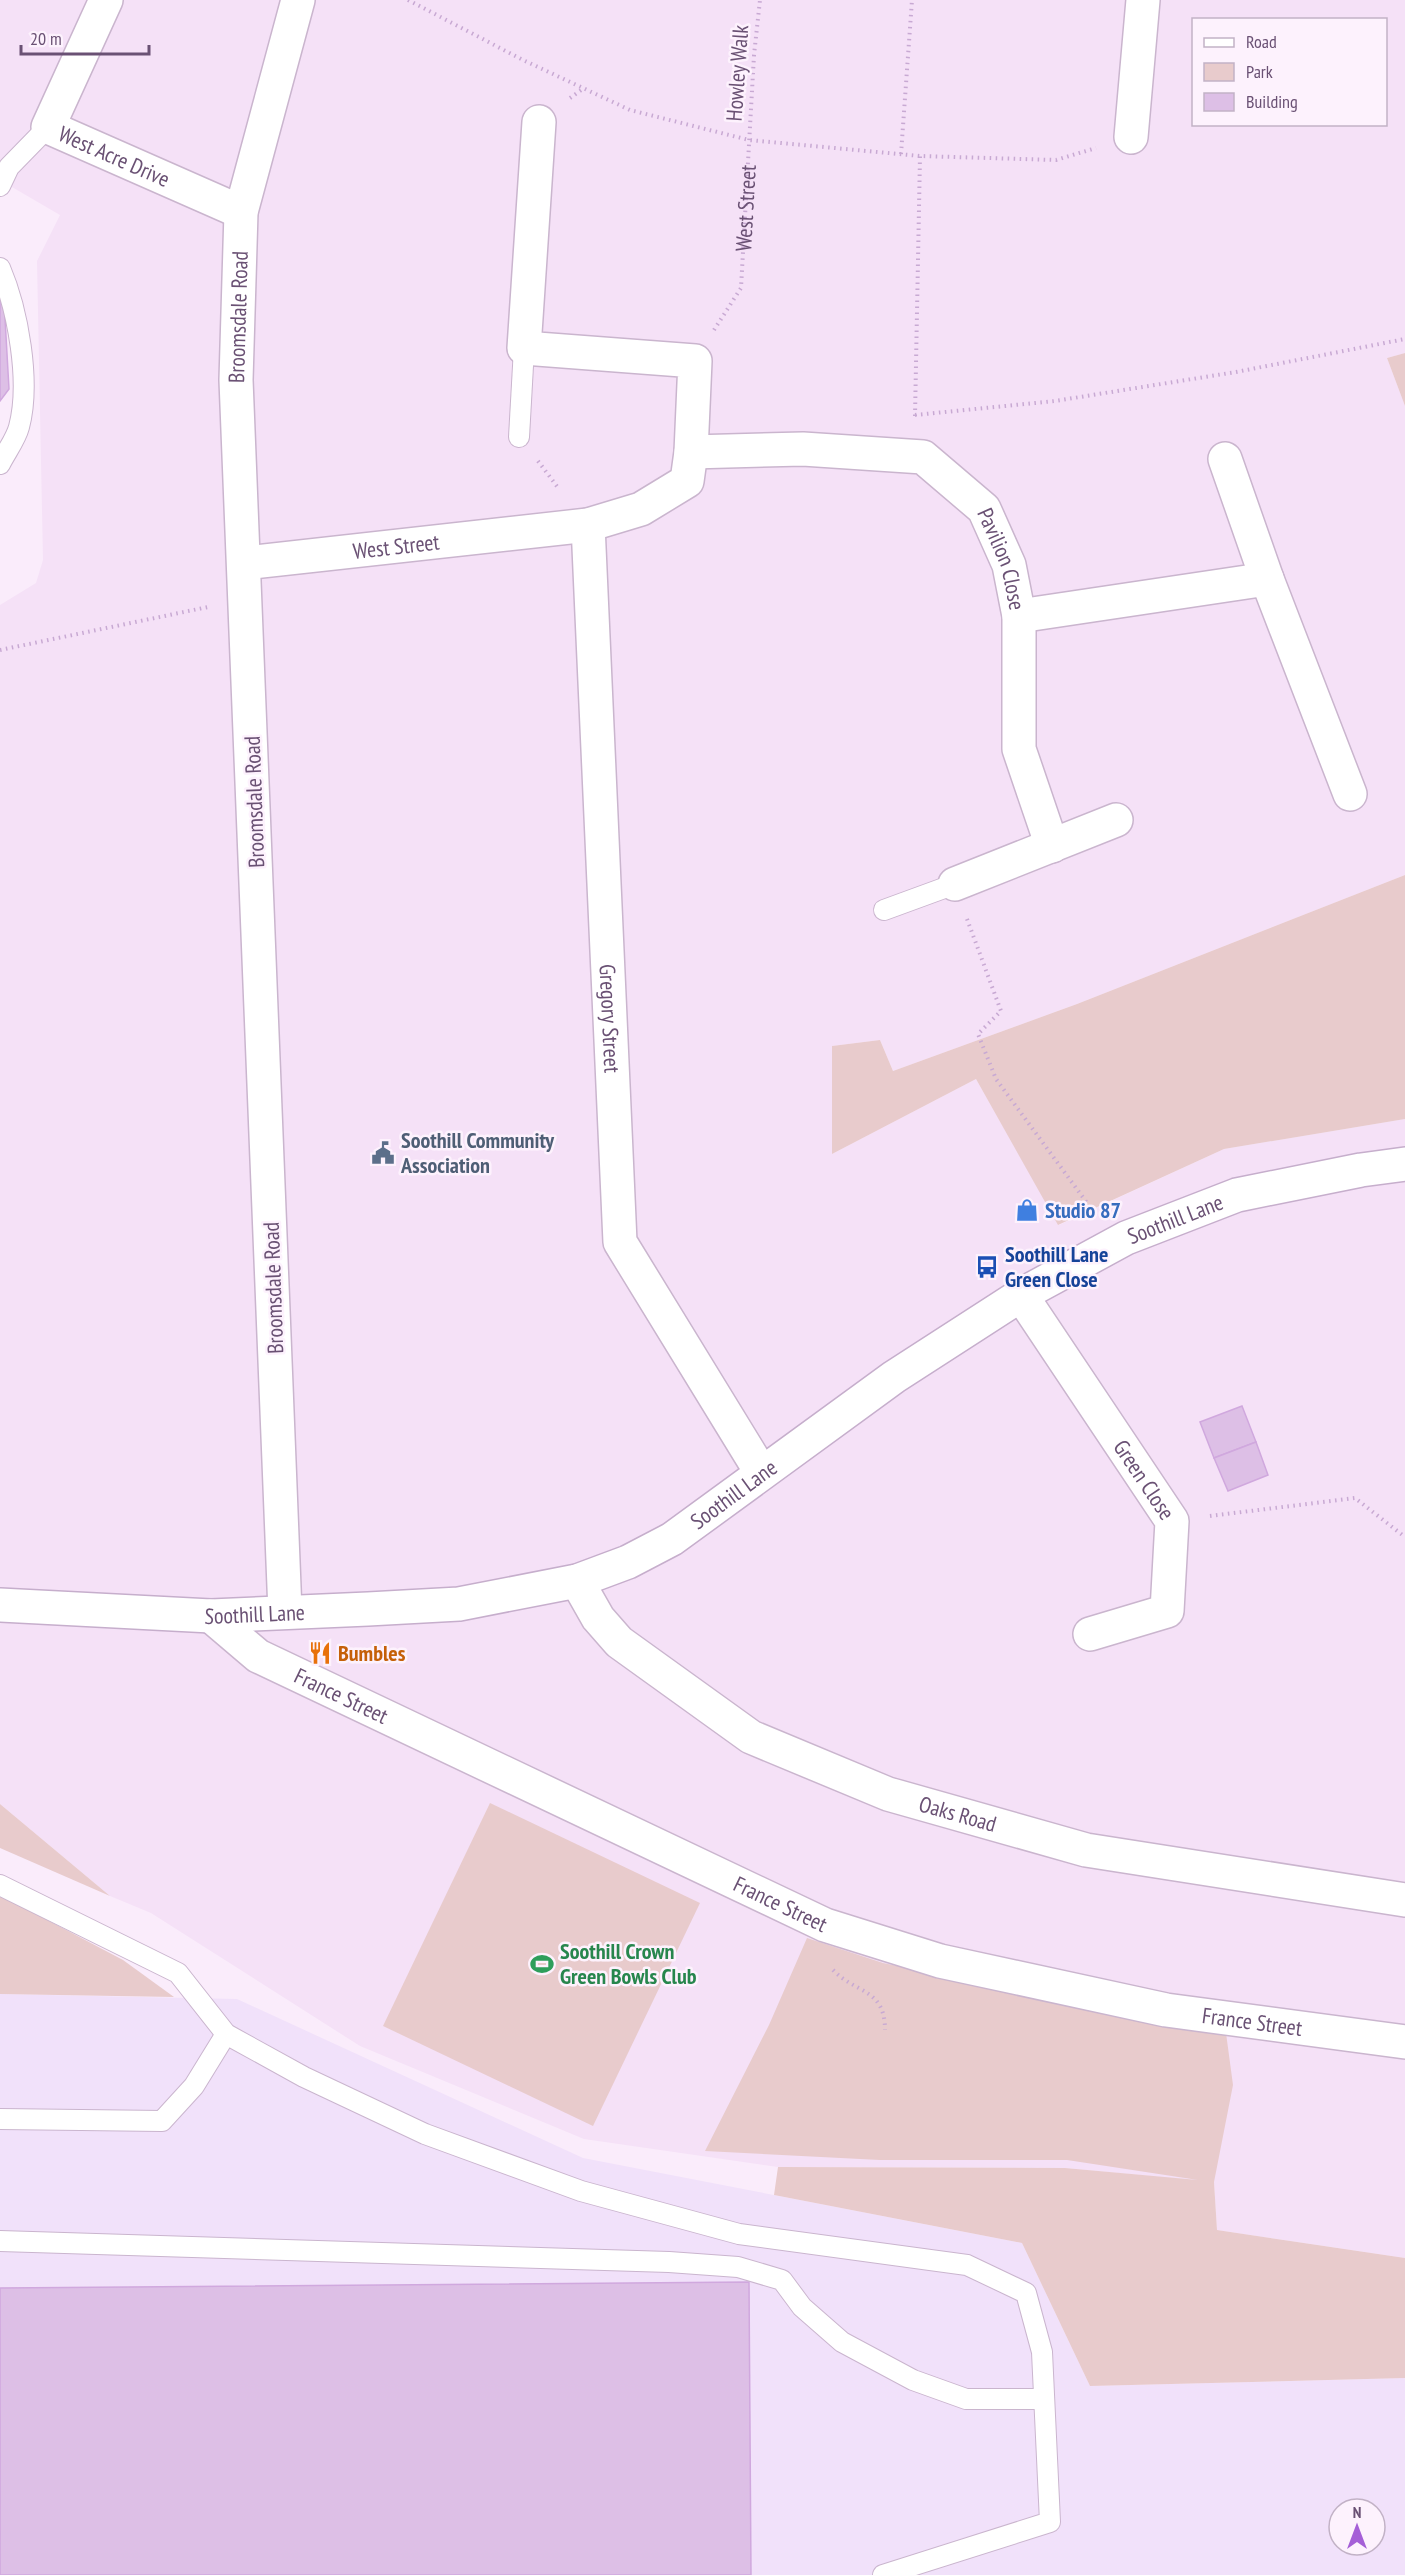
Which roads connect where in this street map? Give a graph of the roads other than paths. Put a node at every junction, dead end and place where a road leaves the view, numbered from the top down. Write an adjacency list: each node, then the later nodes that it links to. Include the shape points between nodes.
1 (106, 0): 5 (street, West Acre Drive)
2 (298, 0): 8 (street, Broomsdale Road)
3 (1143, 0): 6 (street)
4 (539, 123): 10 (street)
5 (48, 128): 7 (lane, via 9,167); 8 (street, West Acre Drive)
6 (1131, 137)
7 (0, 186)
8 (242, 212): 16 (street, Broomsdale Road, via 236,380)
9 (0, 268): 14 (lane, via 12,296 25,385 19,428)
10 (524, 348): 11 (lane); 12 (street, West Street, via 695,361)
11 (519, 437)
12 (691, 452): 15 (street, West Street, via 687,481 641,509); 18 (street, Pavilion Close, via 803,450 923,457 984,509 1009,565)
13 (1225, 459): 17 (street)
14 (0, 464)
15 (588, 525): 16 (street, West Street); 26 (street, Gregory Street, via 620,1242)
16 (245, 563): 29 (street, Broomsdale Road)
17 (1267, 579): 18 (street); 19 (street)
18 (1019, 616): 21 (street, Pavilion Close, via 1019,749)
19 (1350, 794)
20 (1116, 820): 21 (street)
21 (1052, 846): 22 (street)
22 (955, 884): 23 (lane)
23 (884, 910)
24 (1405, 1164): 25 (street, Soothill Lane, via 1237,1195 1117,1243)
25 (1021, 1295): 26 (street, Soothill Lane, via 894,1377); 31 (street, Green Close, via 1172,1521 1167,1611)
26 (761, 1472): 27 (street, Soothill Lane, via 672,1539 628,1562)
27 (578, 1581): 29 (street, Soothill Lane, via 459,1604); 33 (street, Oaks Road, via 598,1618 619,1642 751,1737 888,1794 1086,1850)
28 (0, 1605): 30 (street, Soothill Lane)
29 (285, 1612): 30 (street, Soothill Lane)
30 (212, 1616): 35 (street, France Street, via 258,1656 825,1925 940,1961 1166,2010)
31 (1090, 1634)
32 (0, 1885): 34 (lane, via 178,1972)
33 (1405, 1900)
34 (226, 2034): 36 (lane, via 194,2086 162,2121); 38 (lane, via 304,2077 425,2134 581,2191 739,2234 967,2265 1026,2293 1042,2352)
35 (1405, 2042)
36 (0, 2119)
37 (0, 2241): 38 (lane, via 738,2267 782,2280 802,2307 842,2342 913,2380 966,2399)
38 (1044, 2398): 39 (lane, via 1050,2522)
39 (883, 2575)

